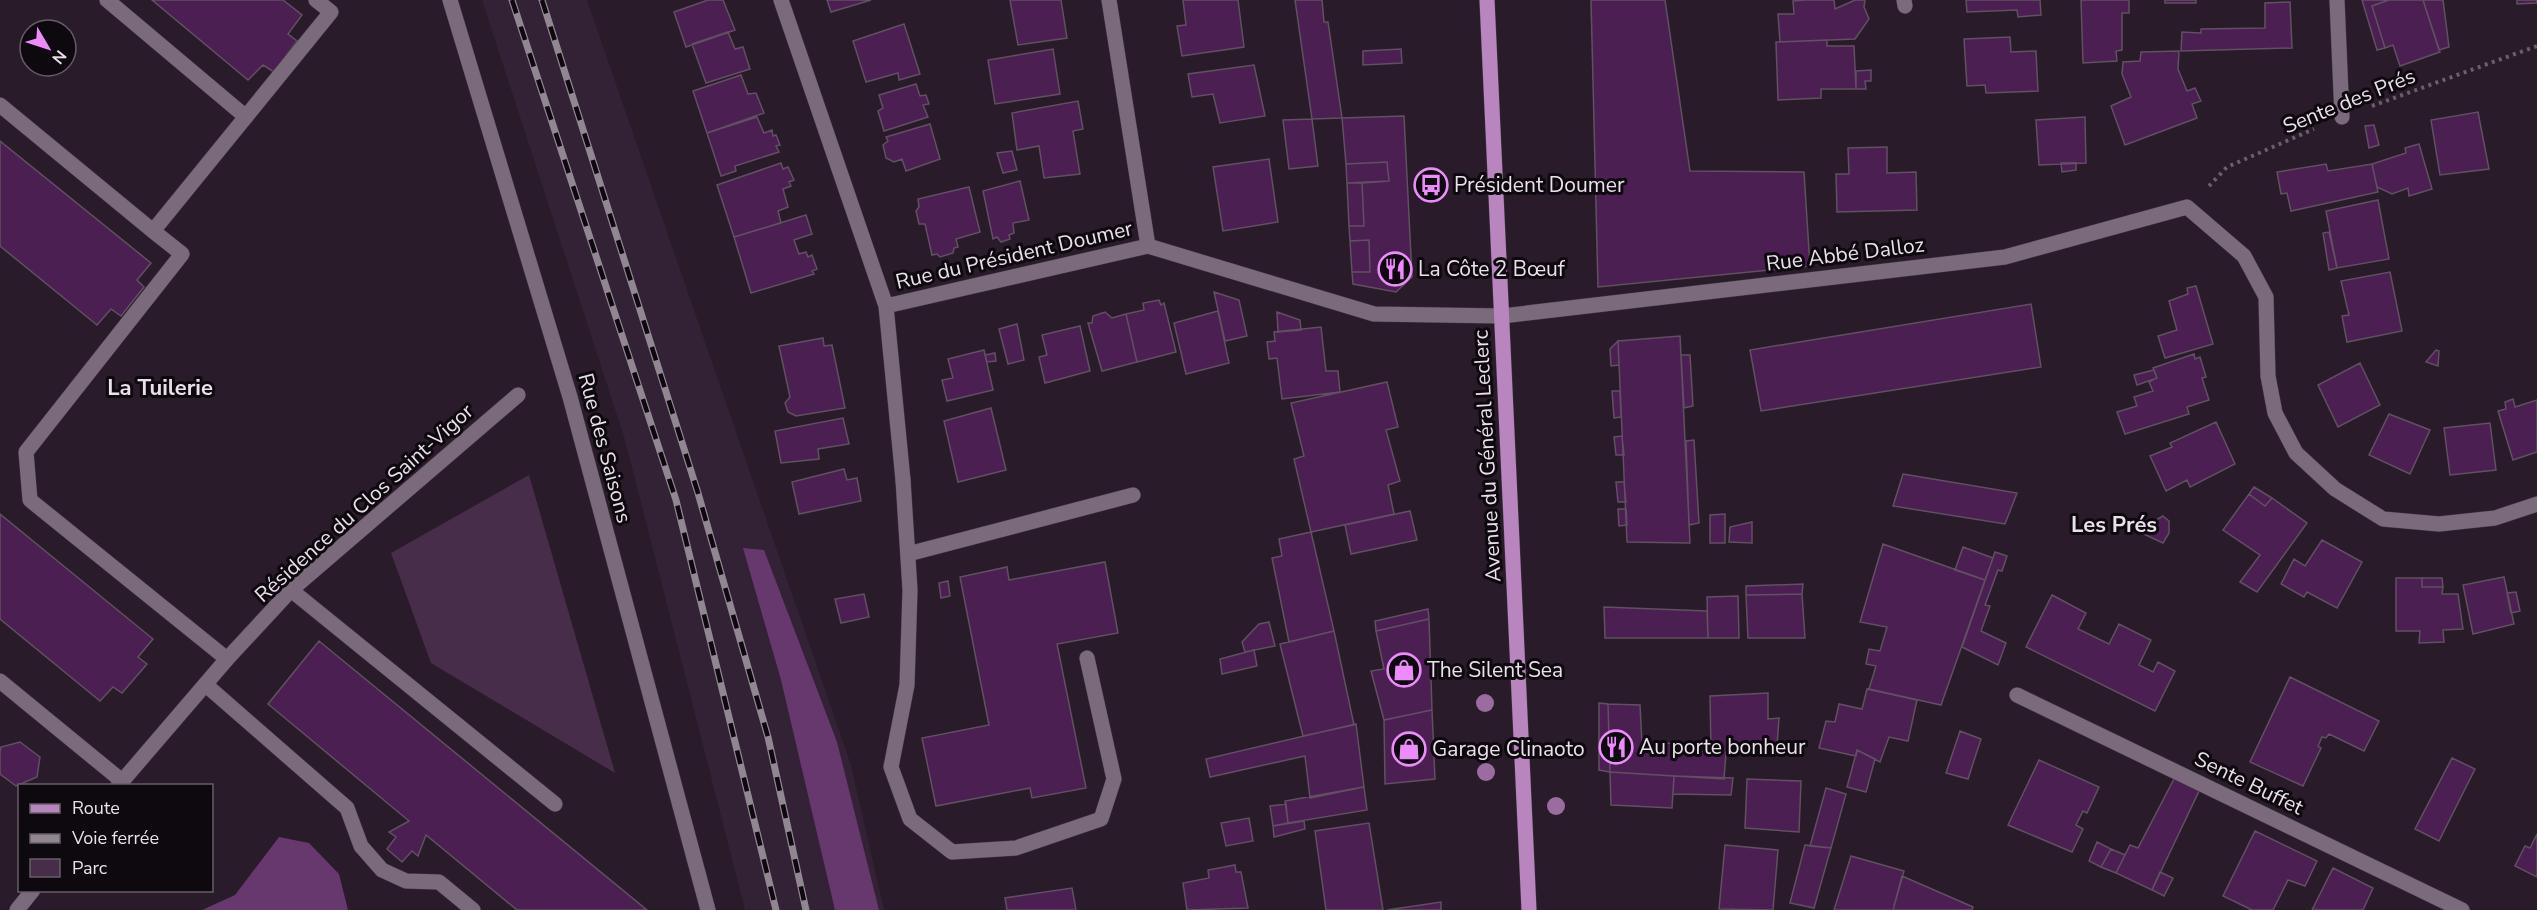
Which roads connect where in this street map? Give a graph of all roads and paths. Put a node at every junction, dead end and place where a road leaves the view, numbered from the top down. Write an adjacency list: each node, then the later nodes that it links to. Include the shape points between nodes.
1 (107, 0): 10 (street)
2 (316, 0): 10 (street, via 331,12)
3 (450, 0): 32 (street, Rue des Saisons, via 570,397)
4 (781, 0): 15 (street)
5 (1109, 0): 14 (street)
6 (1487, 0): 16 (main road, Avenue du Général Leclerc)
7 (2337, 0): 11 (street)
8 (2537, 46): 11 (path, Sente des Prés)
9 (0, 105): 13 (street)
10 (246, 117): 13 (street)
11 (2342, 117): 12 (path, Sente des Prés, via 2228,167)
12 (2187, 207): 16 (street, Rue Abbé Dalloz, via 2005,257); 19 (street, via 2244,256 2266,297 2268,375 2275,413 2296,453 2335,489 2383,519 2439,524 2495,518)
13 (153, 231): 23 (street, via 182,254 26,452 30,500)
14 (1148, 246): 15 (street, Rue du Président Doumer); 16 (street, Rue du Président Doumer, via 1374,314)
15 (886, 306): 20 (street)
16 (1502, 316): 33 (main road, Avenue du Général Leclerc)
17 (518, 395): 21 (street, Résidence du Clos Saint-Vigor)
18 (1133, 495): 20 (street)
19 (2537, 504)
20 (908, 554): 22 (street, via 907,685 891,767 910,819 952,852 1016,848 1101,819 1114,779)
21 (291, 590): 23 (street, Résidence du Clos Saint-Vigor); 28 (street)
22 (1087, 658)
23 (227, 660): 25 (street, Résidence du Clos Saint-Vigor)
24 (0, 681): 27 (street, Résidence du Clos Saint-Vigor)
25 (206, 685): 27 (street, Résidence du Clos Saint-Vigor); 31 (street, via 347,808 361,846 382,870 406,882 439,882)
26 (2017, 695): 34 (street, Sente Buffet)
27 (120, 783)
28 (555, 804)
29 (32, 892): 30 (street)
30 (17, 910)
31 (473, 910)
32 (708, 910)
33 (1528, 910)
34 (2462, 910)

